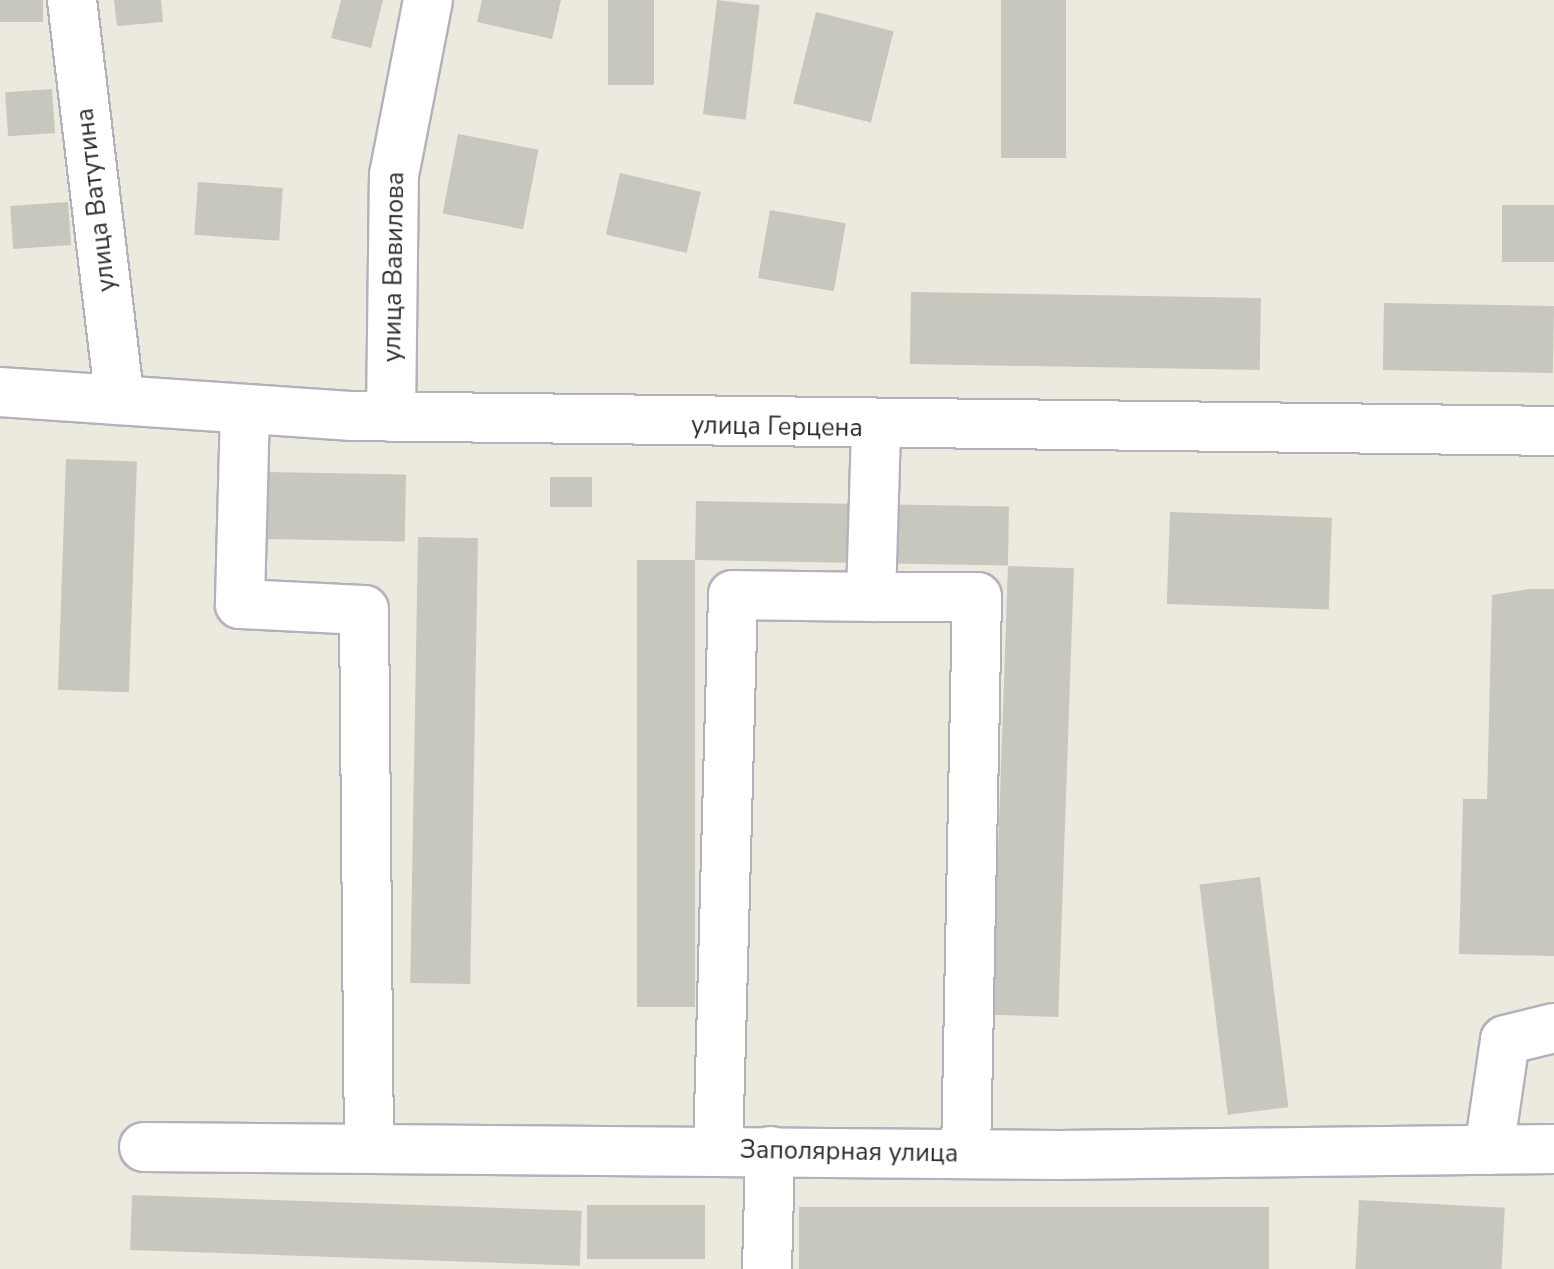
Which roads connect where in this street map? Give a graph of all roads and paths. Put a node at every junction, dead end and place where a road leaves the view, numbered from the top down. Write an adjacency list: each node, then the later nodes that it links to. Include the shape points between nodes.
1 (72, 0): 4 (street, улица Ватутина)
2 (428, 0): 6 (street, улица Вавилова, via 394,175)
3 (0, 392): 4 (street, улица Герцена)
4 (120, 400): 5 (street, улица Герцена)
5 (246, 408): 6 (street, улица Герцена); 12 (street, via 240,604 364,610)
6 (391, 417): 7 (street, улица Герцена)
7 (876, 429): 8 (street, улица Герцена); 9 (street)
8 (1554, 431)
9 (871, 597): 14 (street, via 733,595); 17 (street, via 978,598)
10 (1554, 1028): 15 (street, via 1505,1040)
11 (144, 1148): 12 (street, Заполярная улица)
12 (369, 1148): 14 (street, Заполярная улица)
13 (1554, 1149): 15 (street, Заполярная улица)
14 (718, 1150): 16 (street, Заполярная улица)
15 (1489, 1150): 17 (street, Заполярная улица)
16 (770, 1151): 17 (street, Заполярная улица); 18 (street)
17 (966, 1154)
18 (767, 1269)

